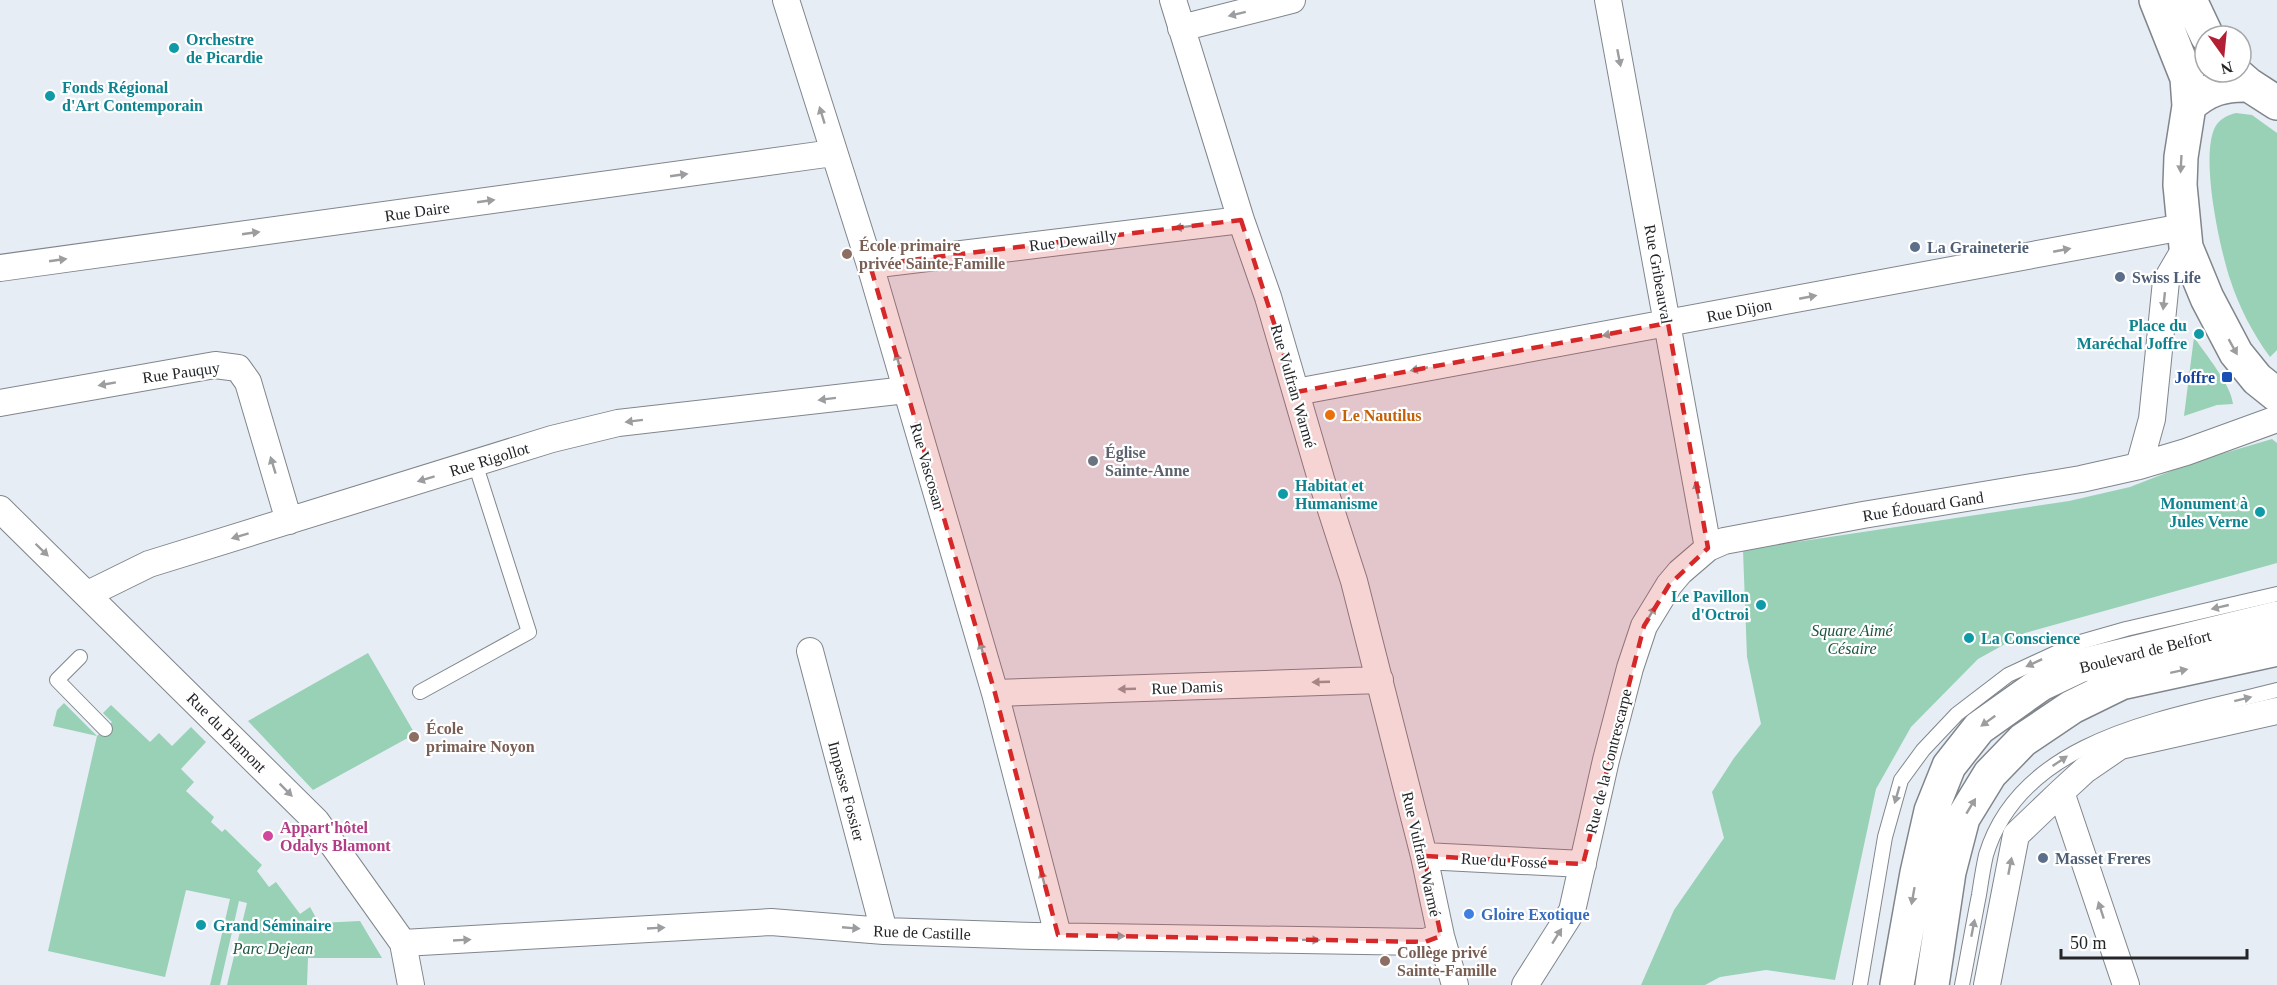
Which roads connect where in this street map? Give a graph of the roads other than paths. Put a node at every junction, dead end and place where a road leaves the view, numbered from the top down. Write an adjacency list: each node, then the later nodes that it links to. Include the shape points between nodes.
1 (786, 0): 13 (street, Rue Vascosan, one-way to 1)
2 (1173, 0): 8 (street, Rue Vulfran Warmé)
3 (1292, 0): 8 (street, one-way to 8)
4 (1608, 0): 18 (street, Rue Gribeauval, one-way to 18)
5 (2156, 0): 12 (main road, via 2187,78)
6 (2190, 0): 7 (main road)
7 (2202, 24)
8 (1181, 28): 14 (street, Rue Vulfran Warmé)
9 (2232, 84): 12 (main road, via 2214,89)
10 (2250, 84): 11 (main road)
11 (2277, 103)
12 (2189, 106): 15 (main road, one-way to 15, via 2181,156)
13 (833, 153): 16 (street, Rue Vascosan); 17 (street, Rue Daire, one-way to 13)
14 (1241, 220): 16 (street, Rue Dewailly, one-way to 16); 20 (street, Rue Vulfran Warmé)
15 (2184, 237): 18 (street, Rue Dijon, one-way to 15); 21 (main road, one-way to 21, via 2207,298 2236,353 2257,379); 25 (street, one-way to 25, via 2166,281 2152,419)
16 (870, 265): 19 (street, Rue Vascosan, one-way to 16)
17 (0, 268)
18 (1668, 323): 20 (street, Rue Dijon, one-way to 20); 28 (street, Rue Gribeauval, one-way to 18)
19 (906, 390): 24 (street, Rue Rigollot, one-way to 24, via 618,423); 38 (street, Rue Vascosan, one-way to 19)
20 (1296, 392): 35 (street, Rue Vulfran Warmé, via 1354,580)
21 (2277, 395)
22 (0, 403): 27 (street, Rue Pauquy, one-way to 22, via 248,382 238,368 215,364)
23 (2277, 418): 25 (street, Rue Édouard Gand)
24 (475, 463): 27 (street, Rue Rigollot, one-way to 27); 37 (lane, via 529,632)
25 (2139, 466): 28 (street, Rue Édouard Gand, via 1736,539)
26 (0, 509): 29 (street, Rue du Blamont, one-way to 29)
27 (289, 521): 29 (street, Rue Rigollot, one-way to 29, via 149,564)
28 (1708, 548): 43 (street, Rue de la Contrescarpe, one-way to 28, via 1618,714 1644,626 1669,585)
29 (88, 594): 47 (street, Rue du Blamont, one-way to 47, via 110,625 316,821)
30 (2277, 594): 51 (lane, one-way to 51, via 2077,643 2008,675 1957,714 1901,780 1885,837)
31 (2277, 618): 52 (main road, Boulevard de Belfort, one-way to 52, via 2079,666 2041,684 1979,728 1949,766 1931,811)
32 (2277, 649): 53 (main road, Boulevard de Belfort, one-way to 32, via 1949,872 1964,818 1990,774 2023,741 2072,707 2121,683)
33 (810, 651): 44 (street, Impasse Fossier)
34 (80, 657): 40 (lane, via 57,680)
35 (1380, 680): 38 (street, Rue Damis, one-way to 38); 42 (street, Rue Vulfran Warmé)
36 (2277, 690): 54 (lane, one-way to 36, via 1986,854 2002,820 2024,791 2059,760 2118,731)
37 (420, 692)
38 (995, 693): 45 (street, Rue Vascosan, one-way to 38)
39 (2277, 711): 41 (street, via 2120,746)
40 (105, 729)
41 (2061, 792): 55 (street, one-way to 41, via 2016,835); 56 (street, one-way to 41)
42 (1424, 856): 43 (street, Rue du Fossé); 46 (street, Rue Vulfran Warmé)
43 (1583, 864): 50 (street, Rue de la Contrescarpe, one-way to 43, via 1572,911)
44 (884, 931): 45 (street, Rue de Castille); 47 (street, Rue de Castille, one-way to 44, via 771,922)
45 (1058, 935): 46 (street, Rue de Castille, one-way to 46, via 1425,942)
46 (1441, 936): 49 (street, Rue Vulfran Warmé)
47 (403, 943): 48 (street, Rue du Blamont)
48 (411, 985)
49 (1455, 985)
50 (1525, 985)
51 (1860, 985)
52 (1897, 985)
53 (1932, 985)
54 (1962, 985)
55 (1987, 985)
56 (2126, 985)

